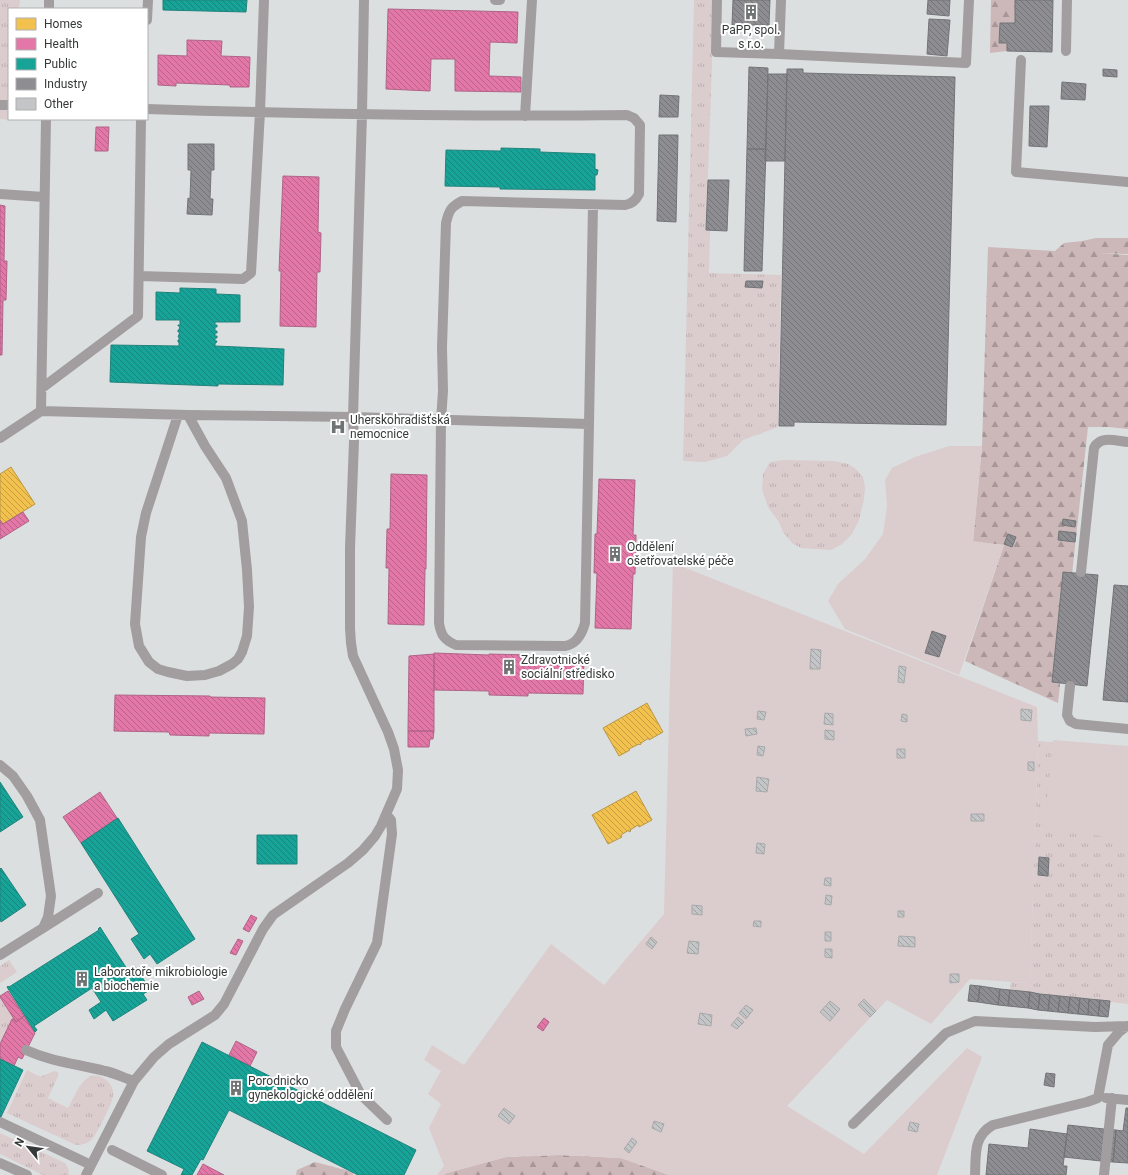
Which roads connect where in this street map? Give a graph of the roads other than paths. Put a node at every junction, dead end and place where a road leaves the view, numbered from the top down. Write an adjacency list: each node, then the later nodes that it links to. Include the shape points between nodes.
1 (264, 0): 14 (lane)
2 (364, 0): 15 (lane)
3 (495, 0): 4 (lane)
4 (500, 0)
5 (532, 0): 16 (lane)
6 (717, 0): 11 (lane, via 716,52)
7 (781, 0): 11 (lane)
8 (969, 0): 11 (lane, via 966,63)
9 (1067, 0): 10 (lane)
10 (1066, 51)
11 (779, 54)
12 (1021, 60): 19 (lane, via 1016,172)
13 (148, 109): 14 (lane)
14 (260, 112): 15 (lane); 23 (lane, via 251,273 242,279)
15 (362, 114): 16 (lane); 27 (lane)
16 (525, 116): 22 (lane, via 627,115 638,121 639,194 633,202 625,205)
17 (46, 120): 21 (lane)
18 (142, 120): 23 (lane)
19 (1128, 182)
20 (0, 194): 21 (lane)
21 (44, 197): 24 (lane)
22 (593, 205): 28 (lane, via 462,201 450,209 446,223); 29 (lane)
23 (139, 276): 24 (lane, via 138,316)
24 (42, 388): 25 (lane)
25 (41, 411): 26 (lane); 30 (lane)
26 (183, 415): 26 (lane, via 146,513 141,537 135,624 138,646 149,662 158,669 187,676 219,671 238,659 247,636 249,607 242,521 226,478); 27 (lane)
27 (353, 417): 28 (lane); 36 (lane, via 350,628 353,656 394,749 398,770 397,789)
28 (441, 420): 29 (lane); 29 (lane, via 438,623 443,637 456,645 565,646 573,643 581,635 585,623)
29 (589, 424)
30 (0, 438)
31 (1128, 442): 32 (lane, via 1104,439 1094,448)
32 (1081, 572)
33 (1070, 686): 34 (lane, via 1067,715 1070,721 1076,724)
34 (1128, 729)
35 (0, 765): 38 (lane, via 13,776 40,820 51,896 48,917)
36 (386, 815): 42 (lane, via 375,836 363,850 274,915 263,929 224,1004 215,1015 169,1044 154,1057); 46 (lane, via 391,820 392,834 378,943 344,1009 336,1031 336,1047 361,1094)
37 (98, 893): 38 (lane)
38 (43, 928): 39 (lane)
39 (0, 955)
40 (1128, 1026): 43 (lane, via 1108,1045); 48 (lane, via 1095,1027 975,1021 946,1033)
41 (26, 1050): 42 (lane, via 40,1057 106,1071)
42 (134, 1082): 51 (lane)
43 (1098, 1098): 44 (lane); 55 (lane, via 993,1125 984,1131 978,1140)
44 (1112, 1098): 45 (lane); 56 (lane)
45 (1128, 1100)
46 (387, 1120)
47 (0, 1122): 51 (lane)
48 (853, 1124)
49 (112, 1150): 54 (lane)
50 (0, 1163): 52 (lane)
51 (91, 1165): 53 (lane)
52 (27, 1175)
53 (86, 1175)
54 (162, 1175)
55 (975, 1175)
56 (1104, 1175)

